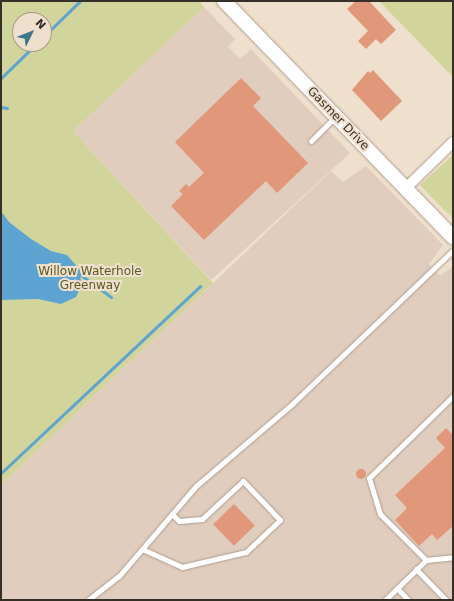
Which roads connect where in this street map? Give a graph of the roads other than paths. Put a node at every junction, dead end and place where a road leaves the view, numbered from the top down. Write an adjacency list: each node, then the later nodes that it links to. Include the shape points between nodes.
1 (224, 1): 2 (street, Gasmer Drive)
2 (336, 116): 3 (lane); 5 (street, Gasmer Drive)
3 (311, 141)
4 (453, 142): 5 (street)
5 (405, 189): 6 (street, Gasmer Drive)
6 (453, 237)
7 (453, 250): 9 (lane, via 292,404 196,486)
8 (453, 396): 12 (lane, via 369,478 380,514)
9 (172, 514): 10 (lane); 10 (lane, via 179,521 202,519 243,481 280,520 246,552 182,567)
10 (142, 549): 15 (lane, via 119,576)
11 (453, 557): 12 (lane)
12 (426, 560): 13 (lane)
13 (416, 569): 14 (lane); 18 (lane)
14 (397, 588): 16 (lane); 17 (lane)
15 (88, 600)
16 (384, 600)
17 (408, 600)
18 (446, 600)

